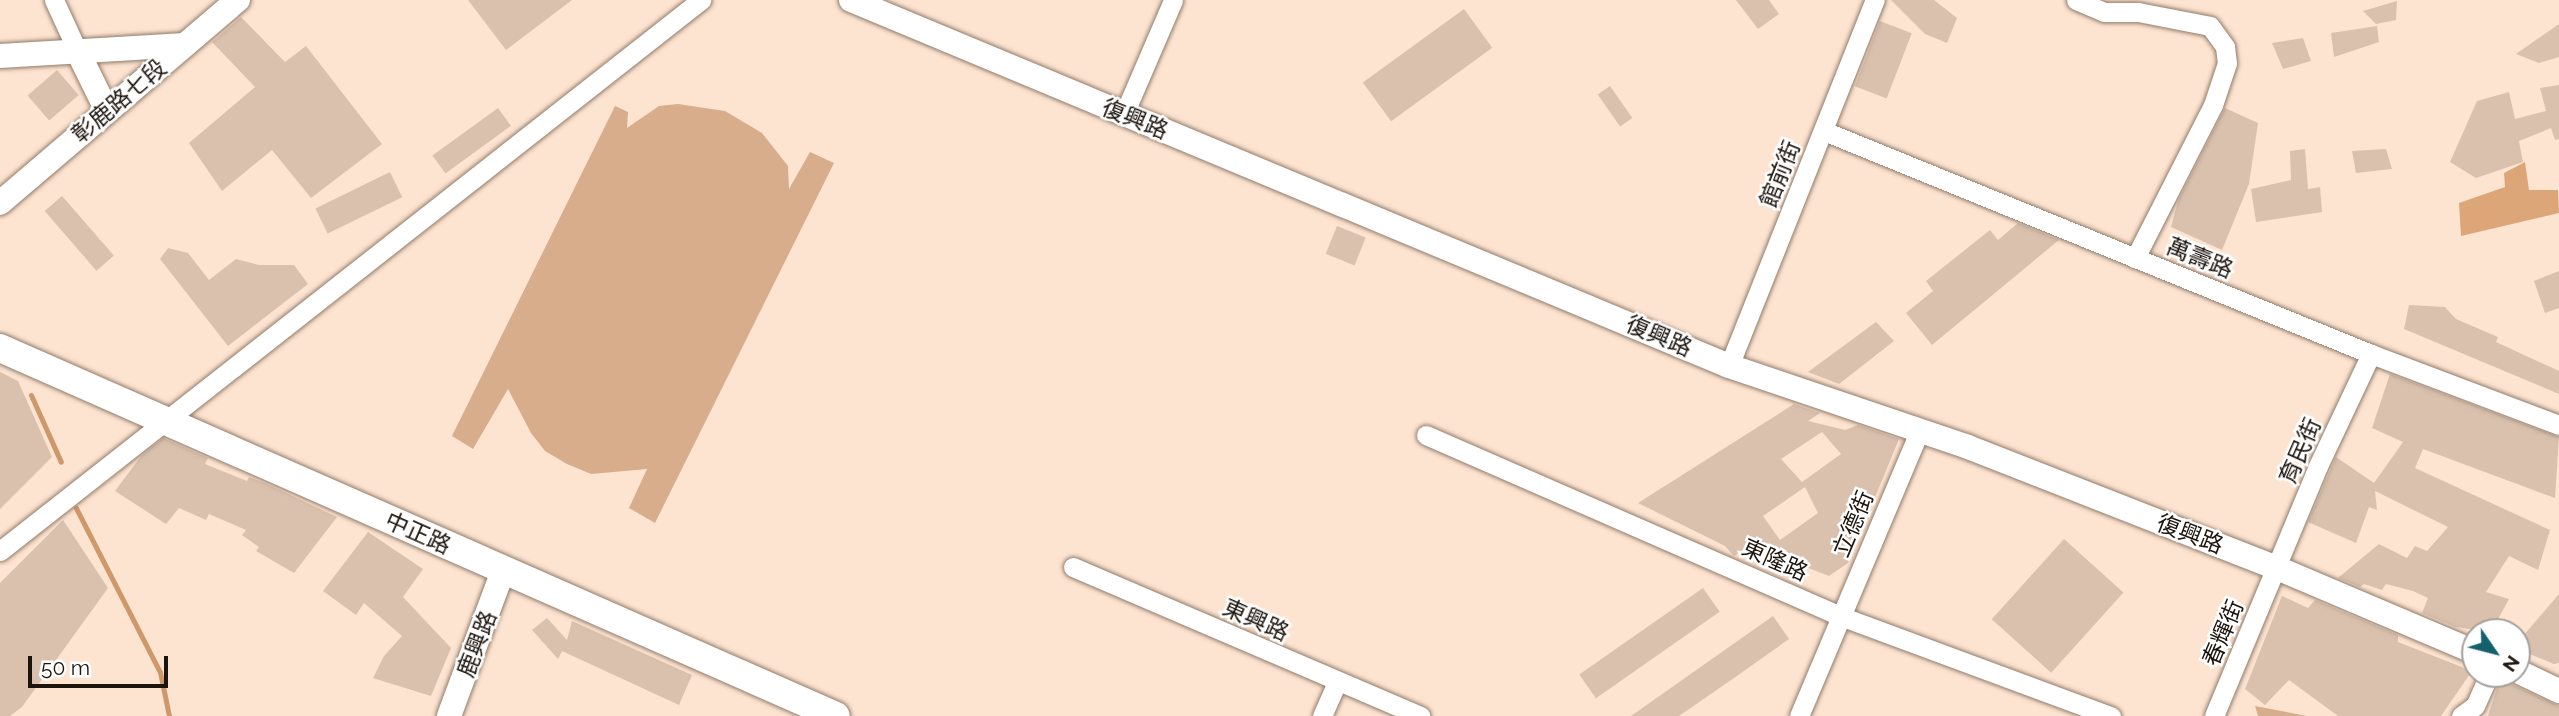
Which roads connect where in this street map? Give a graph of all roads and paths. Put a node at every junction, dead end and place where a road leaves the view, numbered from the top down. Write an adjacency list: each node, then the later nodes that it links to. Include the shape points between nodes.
1 (54, 0): 10 (street)
2 (238, 0): 9 (street, 彰鹿路七段)
3 (701, 0): 20 (street)
4 (850, 0): 13 (street, 復興路)
5 (1173, 0): 13 (street)
6 (1875, 0): 14 (street, 館前街)
7 (2076, 0): 8 (street, via 2104,12)
8 (2137, 6): 16 (street, via 2210,26 2225,47 2227,63 2213,106)
9 (185, 45): 10 (street); 12 (street, 彰鹿路七段)
10 (77, 50): 11 (street); 12 (street)
11 (0, 56)
12 (107, 111): 15 (street, 彰鹿路七段)
13 (1124, 114): 19 (street, 復興路)
14 (1824, 131): 16 (street, 萬壽路); 19 (street, 館前街)
15 (0, 203)
16 (2135, 258): 18 (street, 萬壽路)
17 (0, 348): 20 (main road, 中正路)
18 (2371, 355): 21 (street, 萬壽路); 26 (street, 育民街)
19 (1729, 366): 22 (street, 復興路)
20 (164, 421): 24 (street); 27 (main road, 中正路)
21 (2559, 425)
22 (1920, 430): 26 (street, 復興路); 28 (street, 立德街)
23 (1426, 435): 28 (street, 東隆路)
24 (0, 551)
25 (1073, 567): 31 (street, 東興路)
26 (2277, 568): 29 (street, 復興路); 40 (street, 春輝街)
27 (503, 571): 34 (street, 鹿興路); 35 (main road, 中正路)
28 (1840, 616): 38 (street, 立德街); 39 (street, 東隆路)
29 (2461, 646)
30 (2531, 678): 33 (street)
31 (1337, 682): 36 (street); 37 (street, 東興路)
32 (2483, 688): 41 (street, via 2475,706)
33 (2559, 691)
34 (449, 716)
35 (836, 716)
36 (1322, 716)
37 (1420, 716)
38 (1799, 716)
39 (2111, 716)
40 (2214, 716)
41 (2461, 716)

